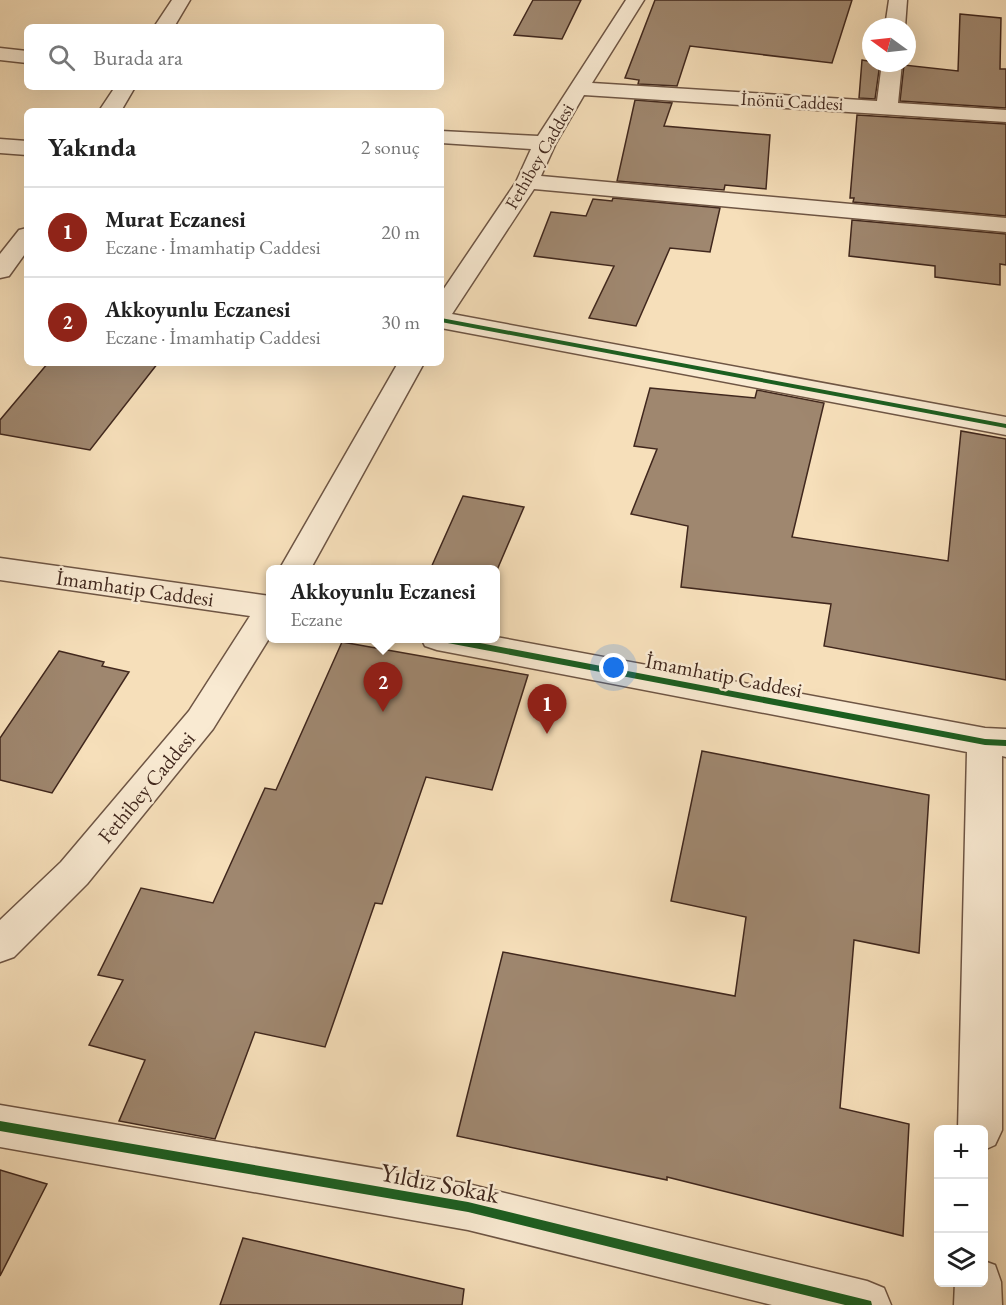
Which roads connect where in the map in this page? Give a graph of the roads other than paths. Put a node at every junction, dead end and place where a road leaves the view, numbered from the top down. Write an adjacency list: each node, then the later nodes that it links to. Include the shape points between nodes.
1 (181, 0): 5 (street)
2 (635, 0): 9 (street, Fethibey Caddesi)
3 (898, 0): 4 (street)
4 (896, 18)
5 (166, 24)
6 (0, 54): 7 (street)
7 (24, 57)
8 (891, 72): 11 (street)
9 (578, 88): 11 (street, İnönü Caddesi); 15 (street, Fethibey Caddesi)
10 (124, 90): 12 (street)
11 (887, 106): 13 (street, İnönü Caddesi)
12 (112, 108)
13 (1006, 116)
14 (444, 137): 15 (street)
15 (545, 143): 18 (street, Fethibey Caddesi)
16 (0, 146): 17 (street)
17 (24, 148)
18 (527, 182): 19 (street); 22 (street, Fethibey Caddesi)
19 (1006, 225)
20 (24, 239): 21 (street)
21 (0, 271)
22 (444, 307)
23 (444, 321): 25 (street)
24 (409, 366): 26 (street)
25 (1006, 426)
26 (297, 565)
27 (0, 568): 28 (street, İmamhatip Caddesi)
28 (266, 608)
29 (266, 615): 32 (street, Fethibey Caddesi, via 201,720 74,873)
30 (458, 643): 31 (street, İmamhatip Caddesi)
31 (995, 743): 33 (street)
32 (0, 945)
33 (980, 1125)
34 (0, 1126): 36 (street, Yıldız Sokak, via 468,1207)
35 (978, 1287): 37 (street)
36 (867, 1305)
37 (978, 1305)

